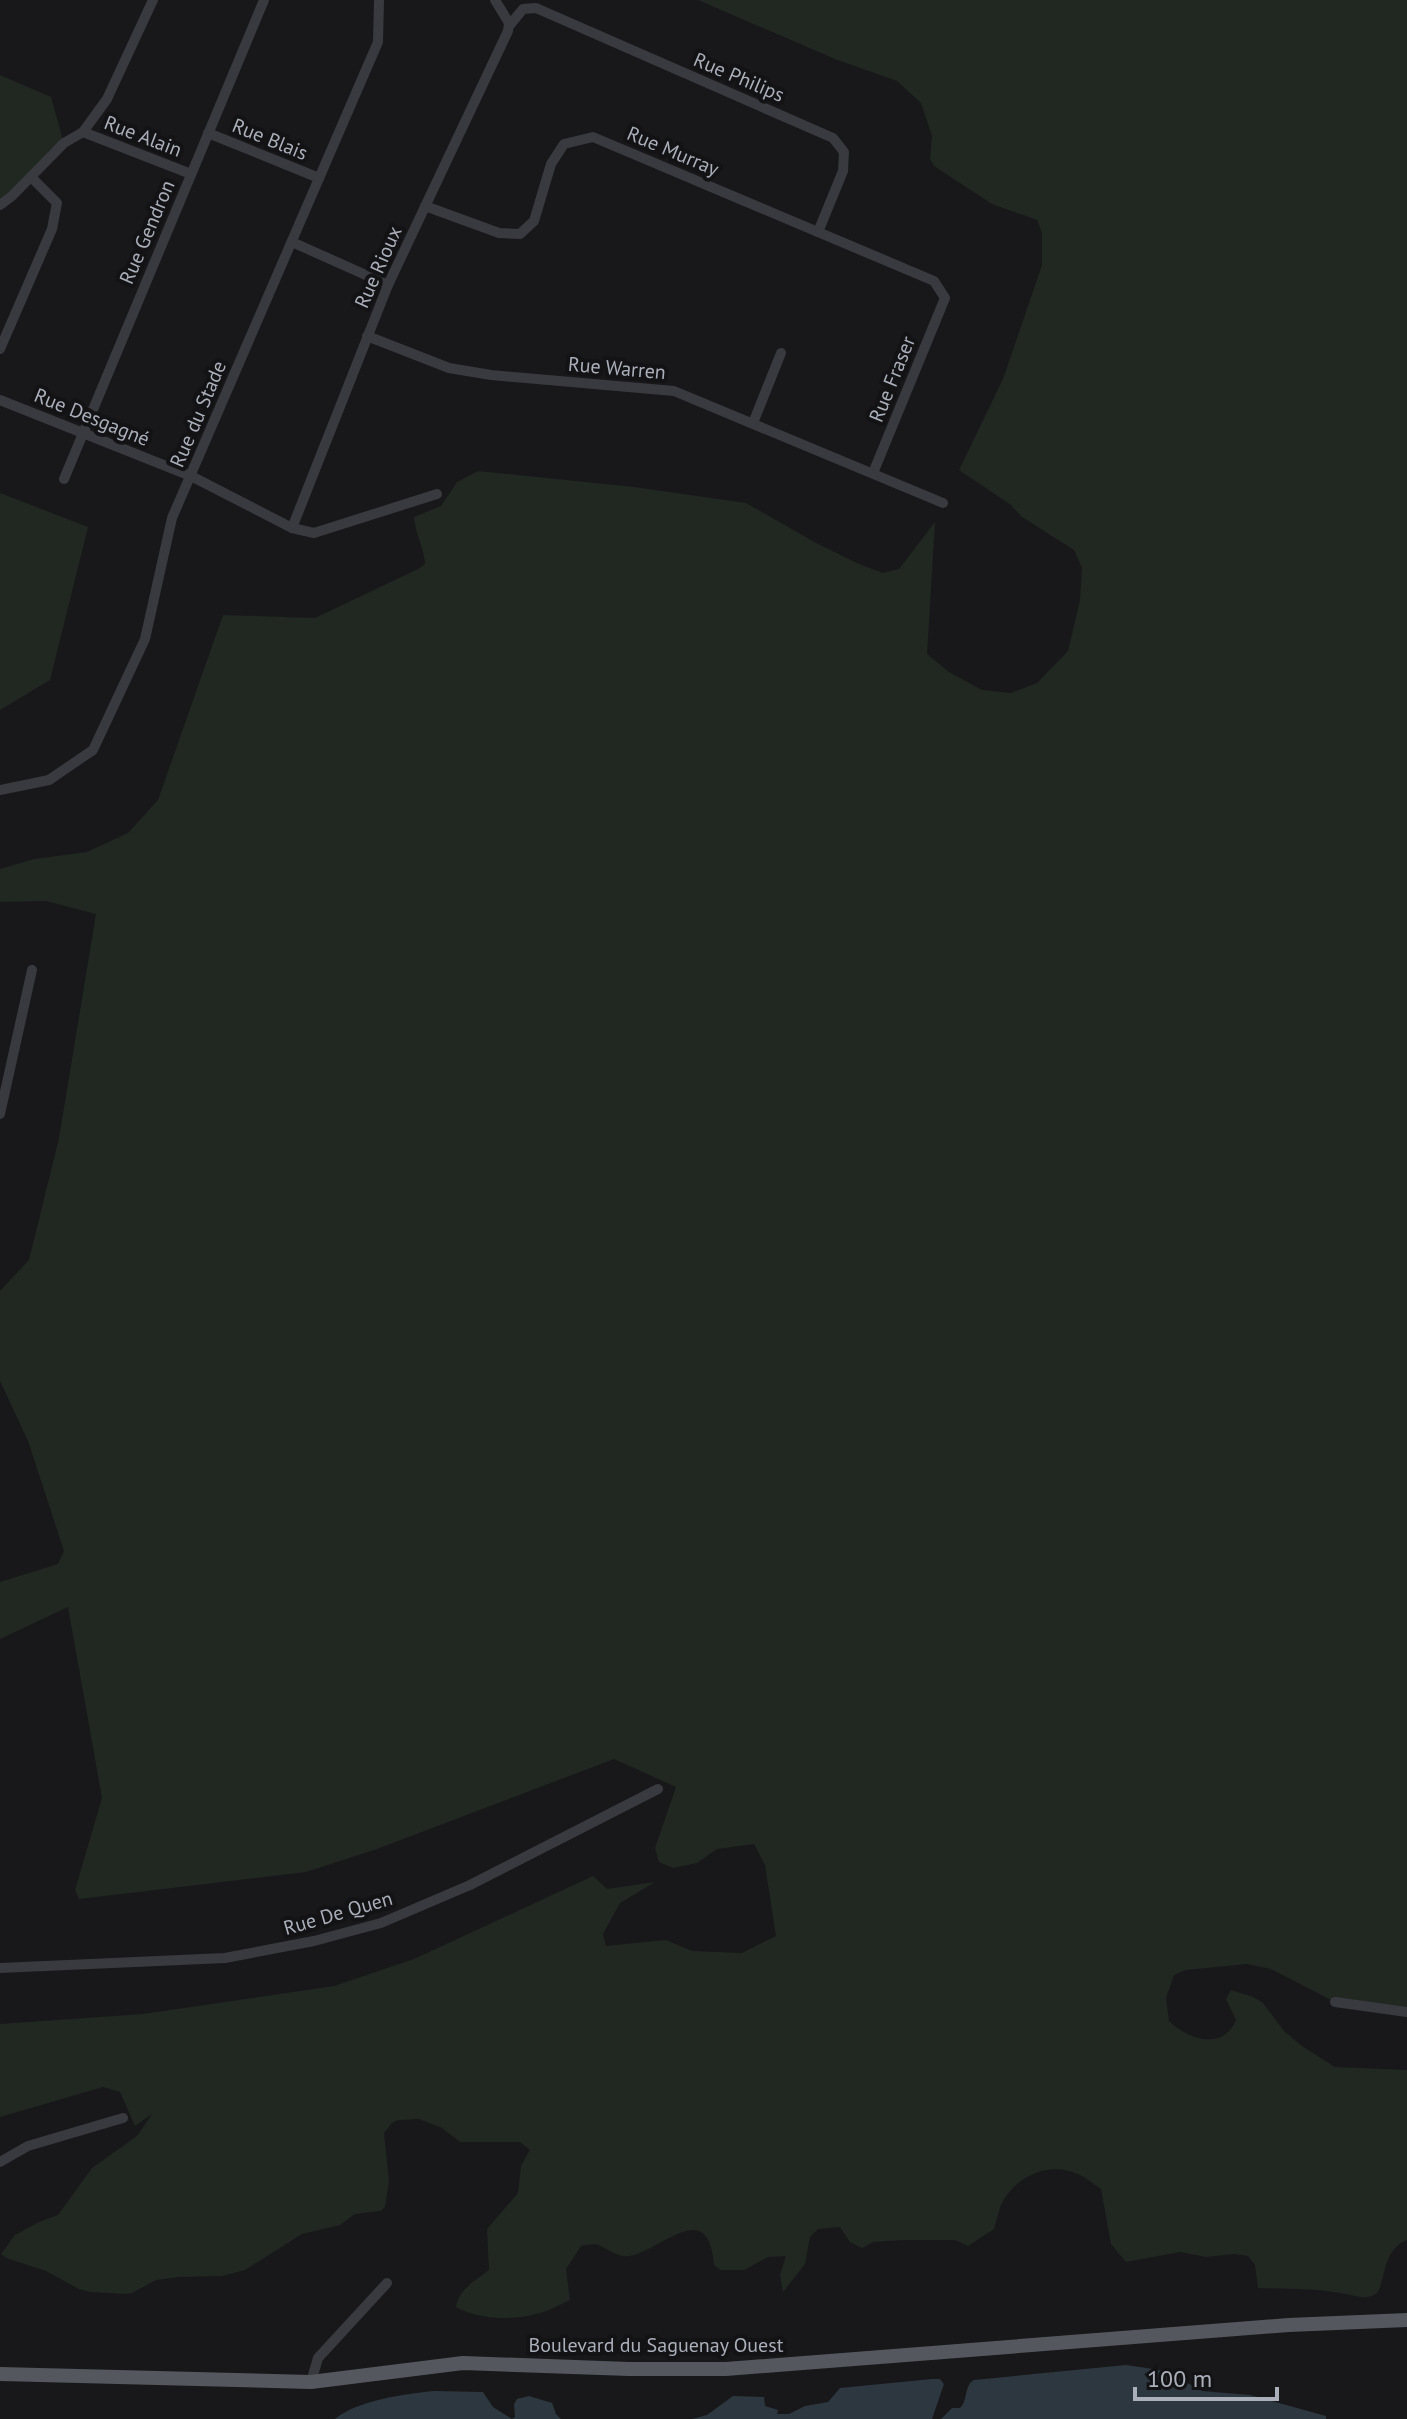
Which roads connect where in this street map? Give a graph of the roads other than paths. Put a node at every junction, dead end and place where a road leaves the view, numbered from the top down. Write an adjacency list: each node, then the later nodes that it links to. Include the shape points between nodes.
1 (153, 0): 7 (street, via 107,99)
2 (264, 0): 8 (street, Rue Gendron)
3 (379, 0): 11 (street, Rue du Stade, via 378,42)
4 (495, 0): 6 (street)
5 (534, 4): 6 (street); 14 (street, Rue Philips, via 833,138 844,152 843,171)
6 (509, 26): 13 (street, Rue Rioux)
7 (83, 132): 9 (street, Rue Alain); 10 (street, via 64,143)
8 (208, 133): 9 (street, Rue Gendron); 11 (street, Rue Blais)
9 (191, 174): 23 (street, Rue Gendron)
10 (31, 177): 12 (street); 19 (street, via 57,203 52,229)
11 (319, 178): 15 (street, Rue du Stade)
12 (0, 205)
13 (425, 206): 14 (street, Rue Murray, via 499,233 520,234 534,221 551,164 564,144 593,137); 16 (street, Rue Rioux)
14 (818, 232): 17 (street, Rue Murray, via 934,281)
15 (292, 242): 16 (street); 25 (street, Rue du Stade)
16 (388, 285): 18 (street, Rue Rioux)
17 (945, 298): 24 (street, Rue Fraser)
18 (367, 336): 22 (street, Rue Warren, via 449,368 674,391); 29 (street, Rue Rioux)
19 (0, 349)
20 (781, 353): 22 (street)
21 (0, 400): 23 (street, Rue Desgagné)
22 (753, 423): 24 (street, Rue Warren)
23 (83, 433): 25 (street, Rue Desgagné); 26 (street, Rue Gendron)
24 (873, 473): 28 (street, Rue Warren)
25 (191, 476): 29 (street, Rue Desgagné); 30 (street, Rue du Stade, via 172,518 145,639 93,750 49,780)
26 (64, 479)
27 (437, 494): 29 (street, Rue Desgagné, via 314,533)
28 (943, 503)
29 (292, 528)
30 (0, 790)
31 (32, 970): 32 (street)
32 (0, 1114)
33 (658, 1789): 34 (street, Rue De Quen, via 470,1885 381,1923 225,1958)
34 (0, 1968)
35 (1335, 2002): 36 (street)
36 (1407, 2012)
37 (123, 2118): 38 (street, via 28,2146)
38 (0, 2162)
39 (387, 2283): 42 (street, via 318,2358)
40 (1407, 2320): 42 (main road, Boulevard du Saguenay Ouest, via 726,2369 463,2363)
41 (0, 2374): 42 (main road, Boulevard du Saguenay Ouest)
42 (311, 2382)

